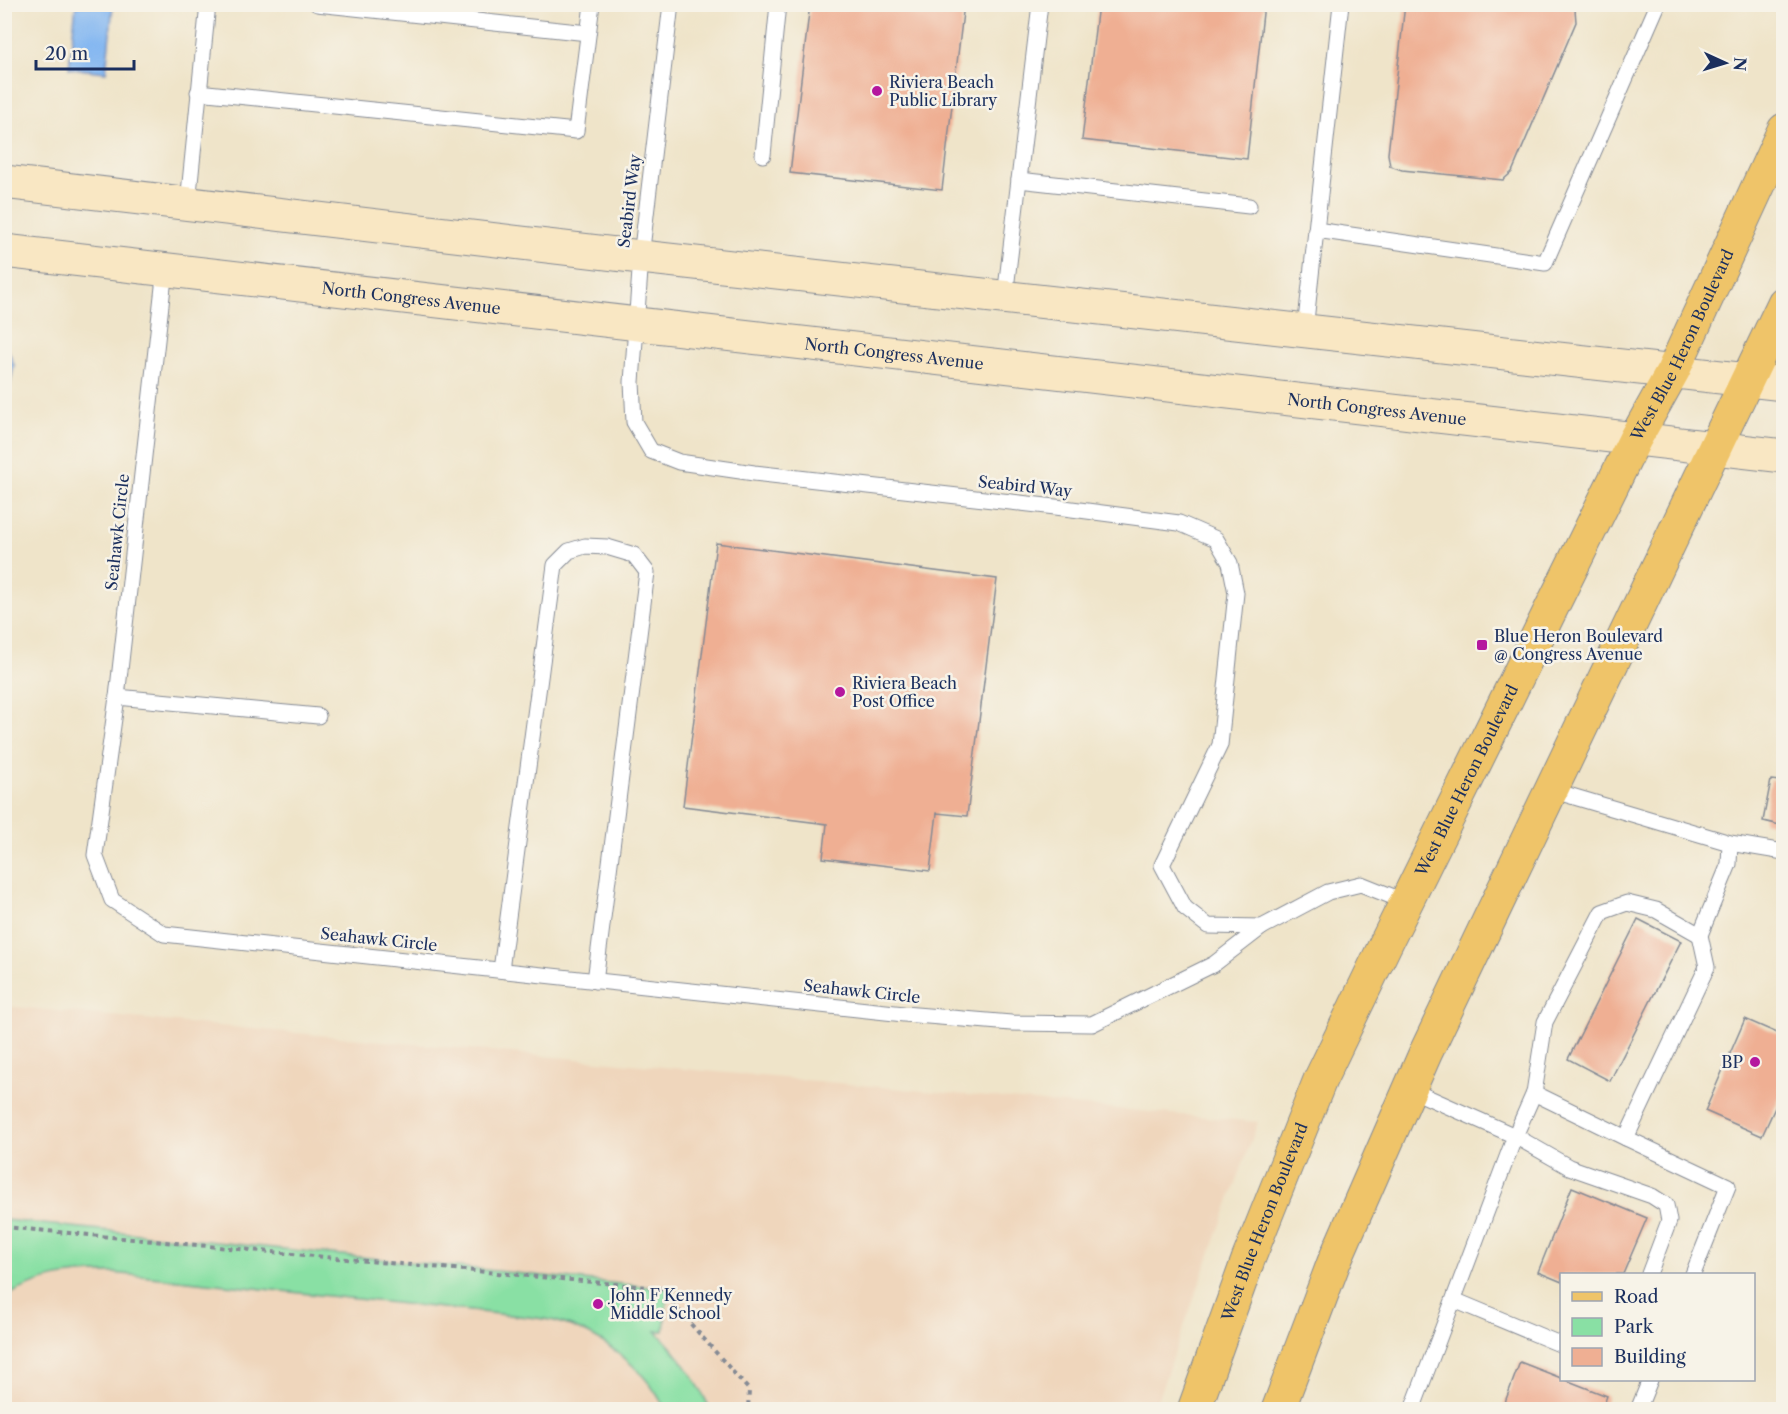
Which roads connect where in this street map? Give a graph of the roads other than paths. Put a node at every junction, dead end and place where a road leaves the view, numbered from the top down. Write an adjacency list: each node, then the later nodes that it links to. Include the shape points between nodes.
1 (208, 4): 10 (lane)
2 (317, 4): 9 (lane)
3 (592, 4): 9 (lane)
4 (671, 4): 19 (lane, Seabird Way)
5 (778, 4): 12 (lane)
6 (1040, 4): 13 (lane)
7 (1341, 4): 17 (lane)
8 (1658, 4): 17 (lane, via 1545,262)
9 (588, 33): 10 (lane, via 576,131)
10 (198, 92): 15 (lane)
11 (1784, 130): 25 (main road, West Blue Heron Boulevard)
12 (763, 154)
13 (1019, 180): 16 (lane); 21 (lane)
14 (4, 182): 15 (street)
15 (188, 203): 19 (street)
16 (1249, 206)
17 (1316, 230): 24 (lane)
18 (4, 251): 20 (street, North Congress Avenue)
19 (641, 257): 21 (street); 23 (lane, Seabird Way)
20 (165, 270): 23 (street, North Congress Avenue); 31 (lane, Seahawk Circle)
21 (1005, 297): 24 (street)
22 (1784, 303): 26 (main road)
23 (636, 323): 28 (street, North Congress Avenue); 37 (lane, Seabird Way, via 634,422 651,451 679,462 1179,523 1216,539 1230,563 1236,593 1220,745 1162,866 1185,909 1208,926)
24 (1305, 330): 25 (street)
25 (1673, 370): 26 (street); 28 (main road, West Blue Heron Boulevard)
26 (1748, 380): 27 (street); 29 (main road)
27 (1784, 384)
28 (1635, 439): 29 (street, North Congress Avenue); 36 (main road, West Blue Heron Boulevard)
29 (1715, 448): 30 (street, North Congress Avenue); 33 (main road)
30 (1784, 456)
31 (117, 697): 32 (lane); 39 (lane, Seahawk Circle, via 95,855 112,900 164,934)
32 (318, 716)
33 (1551, 790): 34 (lane); 41 (main road)
34 (1730, 843): 35 (lane); 38 (lane, via 1729,864)
35 (1784, 852)
36 (1406, 902): 37 (lane, Seabird Way, via 1361,884 1328,892); 50 (main road, West Blue Heron Boulevard, via 1320,1080 1248,1260)
37 (1262, 927): 40 (lane, Seahawk Circle, via 1214,964 1092,1024 1011,1023 892,1013)
38 (1700, 935): 42 (lane, via 1656,910 1627,903 1602,912 1545,1022); 44 (lane, via 1707,967)
39 (501, 970): 40 (lane, Seahawk Circle); 40 (lane, via 555,565 569,551 585,546 607,547 634,555 646,572)
40 (595, 981)
41 (1409, 1089): 43 (lane); 51 (main road, via 1334,1262)
42 (1534, 1094): 43 (lane); 44 (lane)
43 (1515, 1136): 45 (lane, via 1569,1167 1652,1196 1666,1205 1669,1221); 47 (lane)
44 (1626, 1138): 46 (lane, via 1728,1186)
45 (1649, 1273)
46 (1694, 1273)
47 (1454, 1300): 48 (lane); 52 (lane)
48 (1560, 1343)
49 (1649, 1381): 53 (lane)
50 (1194, 1410)
51 (1278, 1410)
52 (1412, 1410)
53 (1638, 1410)

